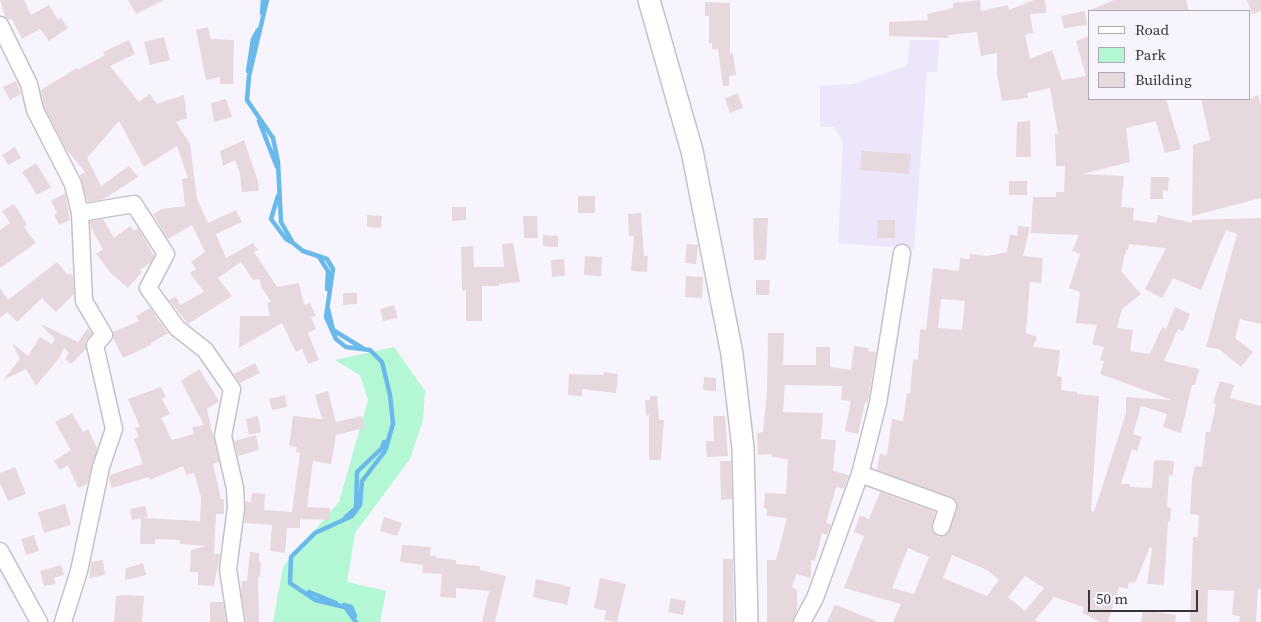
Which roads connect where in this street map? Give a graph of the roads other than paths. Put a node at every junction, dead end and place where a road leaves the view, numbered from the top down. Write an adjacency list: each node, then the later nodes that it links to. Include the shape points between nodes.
1 (649, 0): 11 (street, via 692,151 732,354 743,448)
2 (0, 24): 3 (street, via 29,84 35,110 72,184)
3 (80, 214): 9 (street, via 84,301 104,335 95,345 114,429 101,467 79,571); 10 (street, via 134,204 166,254 148,288 177,328 205,350 232,389 223,436 235,488 236,508 228,570)
4 (902, 253): 5 (street, via 878,403)
5 (860, 474): 6 (street, via 948,506); 12 (street, via 815,598)
6 (941, 527)
7 (0, 551): 8 (street)
8 (39, 622)
9 (63, 622)
10 (236, 622)
11 (747, 622)
12 (802, 622)

